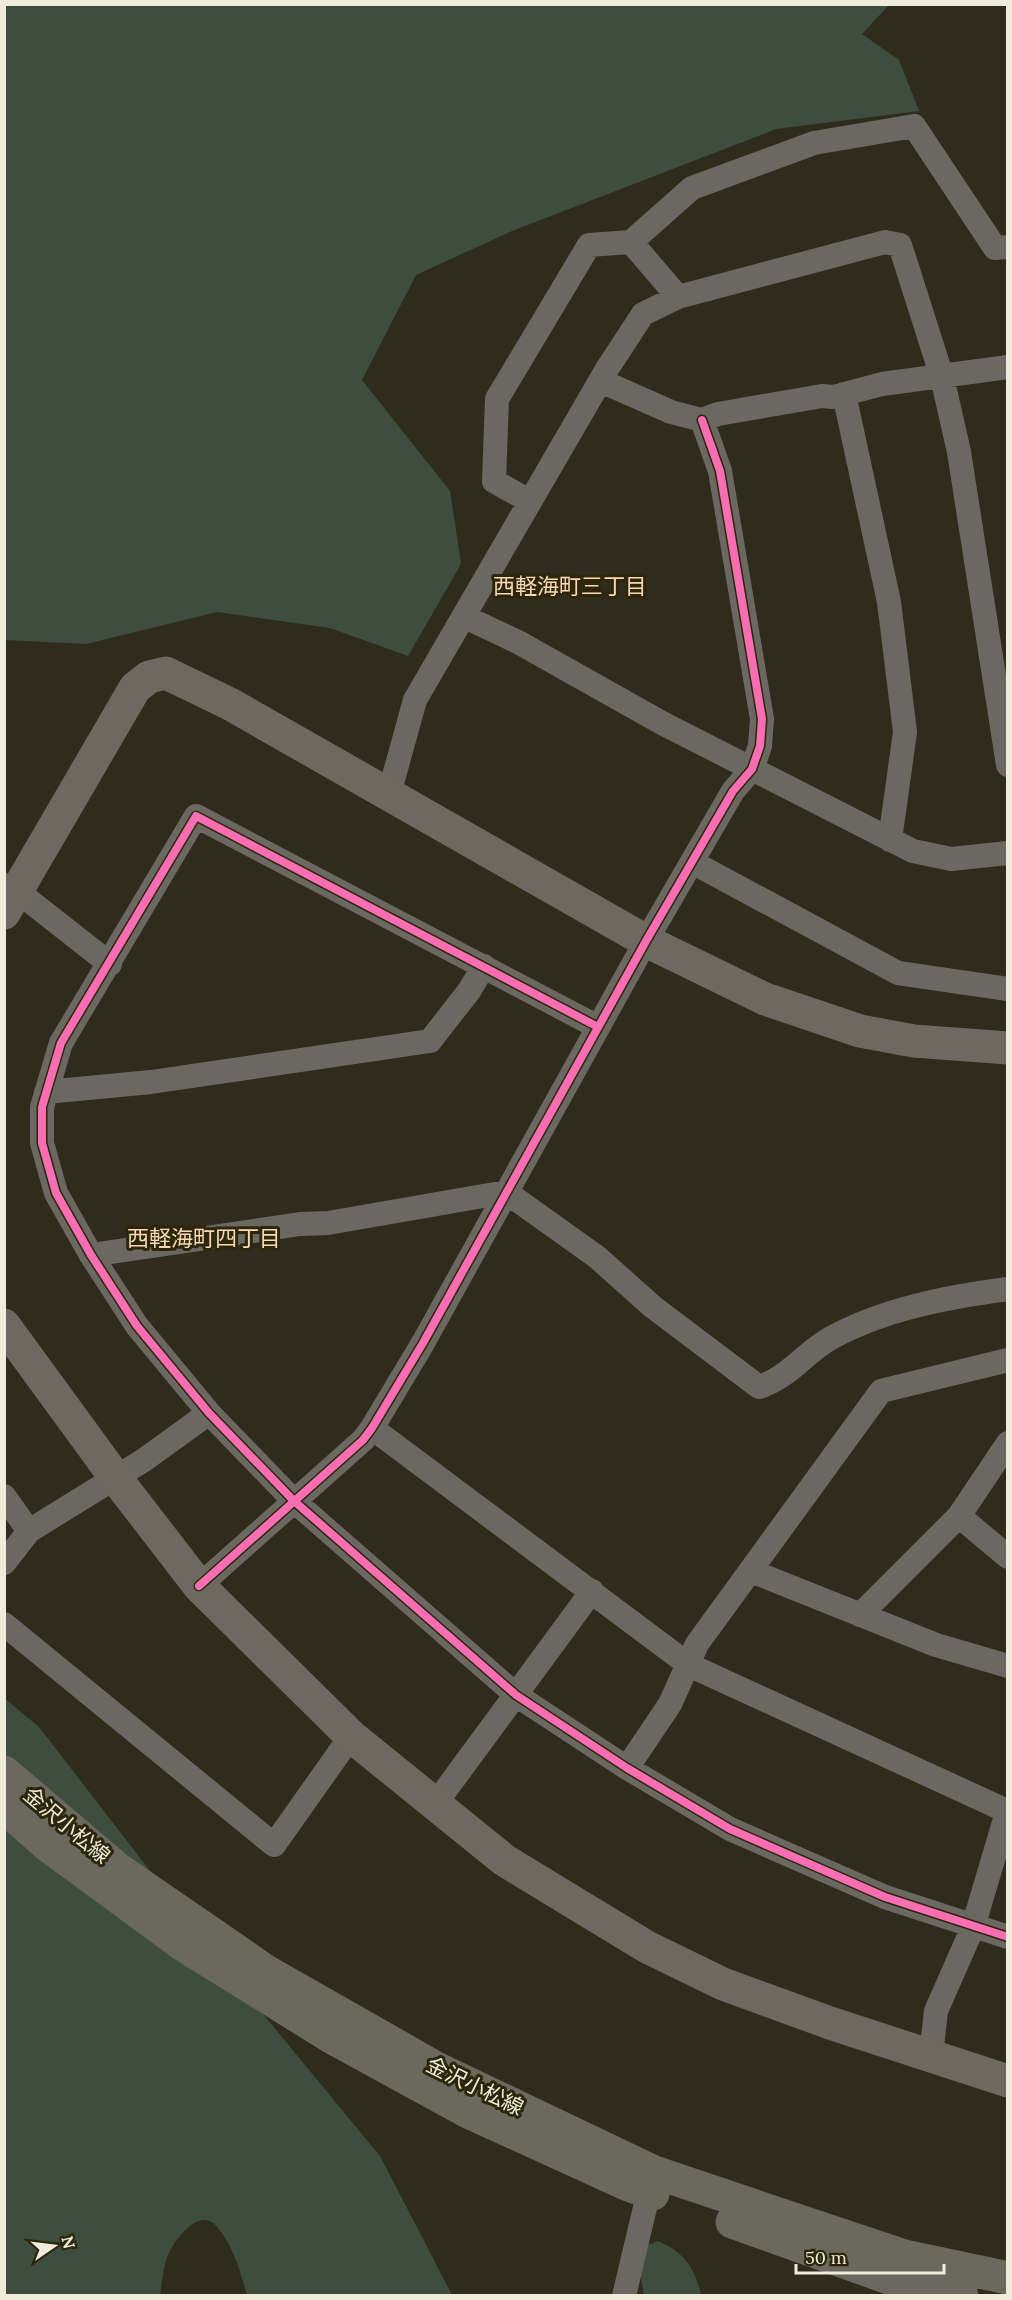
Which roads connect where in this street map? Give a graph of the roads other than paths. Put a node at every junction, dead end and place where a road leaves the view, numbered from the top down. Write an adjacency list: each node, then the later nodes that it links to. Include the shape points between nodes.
1 (631, 242): 2 (street, via 692,188 814,143 914,126 995,248); 3 (street); 9 (street, via 589,245 497,399 494,481)
2 (1008, 247)
3 (678, 297): 5 (street, via 885,242 900,245); 6 (street, via 643,314)
4 (1008, 368): 5 (street)
5 (942, 377): 7 (street, via 882,384); 11 (street, via 959,452)
6 (601, 381): 8 (street, via 671,412); 9 (street)
7 (844, 394): 8 (street, via 729,412); 14 (street, via 890,603 905,732)
8 (702, 420): 12 (street, via 720,471 761,707 760,746)
9 (529, 501): 10 (street)
10 (465, 617): 12 (street); 13 (street, via 415,700)
11 (1008, 765)
12 (752, 769): 14 (street); 16 (street, via 733,791)
13 (389, 794): 17 (street, via 230,704 166,673 149,677 135,688); 18 (street)
14 (890, 840): 15 (street, via 913,851 951,859)
15 (1008, 853)
16 (692, 862): 18 (street); 21 (street, via 898,972)
17 (9, 896): 19 (street)
18 (646, 941): 22 (street); 23 (street, via 765,999 860,1031 925,1042)
19 (110, 964): 20 (street, via 196,816); 24 (street, via 61,1043)
20 (484, 966): 22 (street); 24 (street, via 430,1041 151,1082)
21 (1008, 988)
22 (598, 1027): 25 (street)
23 (1008, 1048)
24 (46, 1092): 26 (street, via 42,1143 56,1193)
25 (506, 1192): 26 (street, via 328,1223); 27 (street, via 597,1257 653,1307 759,1387 778,1381 829,1339 891,1312); 31 (street)
26 (91, 1255): 30 (street, via 137,1326)
27 (1008, 1289)
28 (4, 1325): 33 (street)
29 (1008, 1360): 40 (street, via 880,1391)
30 (209, 1413): 33 (street); 35 (street)
31 (372, 1428): 35 (street); 42 (street)
32 (1008, 1443): 36 (street)
33 (115, 1477): 37 (street); 41 (street)
34 (4, 1496): 37 (street)
35 (294, 1501): 41 (street); 47 (street)
36 (959, 1516): 38 (street); 43 (street)
37 (29, 1531): 39 (street)
38 (1008, 1557)
39 (4, 1563)
40 (751, 1571): 43 (street); 45 (street, via 697,1644)
41 (199, 1586): 48 (street)
42 (592, 1591): 45 (street); 47 (street)
43 (860, 1615): 46 (street, via 936,1645)
44 (4, 1624): 48 (street, via 274,1845)
45 (689, 1665): 49 (street, via 670,1704); 53 (street)
46 (1008, 1666)
47 (516, 1695): 49 (street); 51 (street)
48 (351, 1736): 51 (street)
49 (627, 1768): 54 (street, via 730,1829 885,1897)
50 (4, 1772): 58 (main road, 金沢小松線, via 118,1869 266,1971 438,2069)
51 (436, 1803): 56 (street, via 504,1860 647,1947 723,1984)
52 (4, 1807): 58 (main road, 金沢小松線, via 47,1845 183,1945 331,2037 468,2112)
53 (1007, 1810): 54 (street)
54 (973, 1927): 55 (street); 56 (street, via 936,2011)
55 (1008, 1937)
56 (931, 2055): 57 (street)
57 (1008, 2081)
58 (651, 2182): 59 (main road, 金沢小松線, via 904,2256); 60 (street); 61 (main road, 金沢小松線, via 900,2282)
59 (1008, 2278)
60 (624, 2295)
61 (962, 2295)

